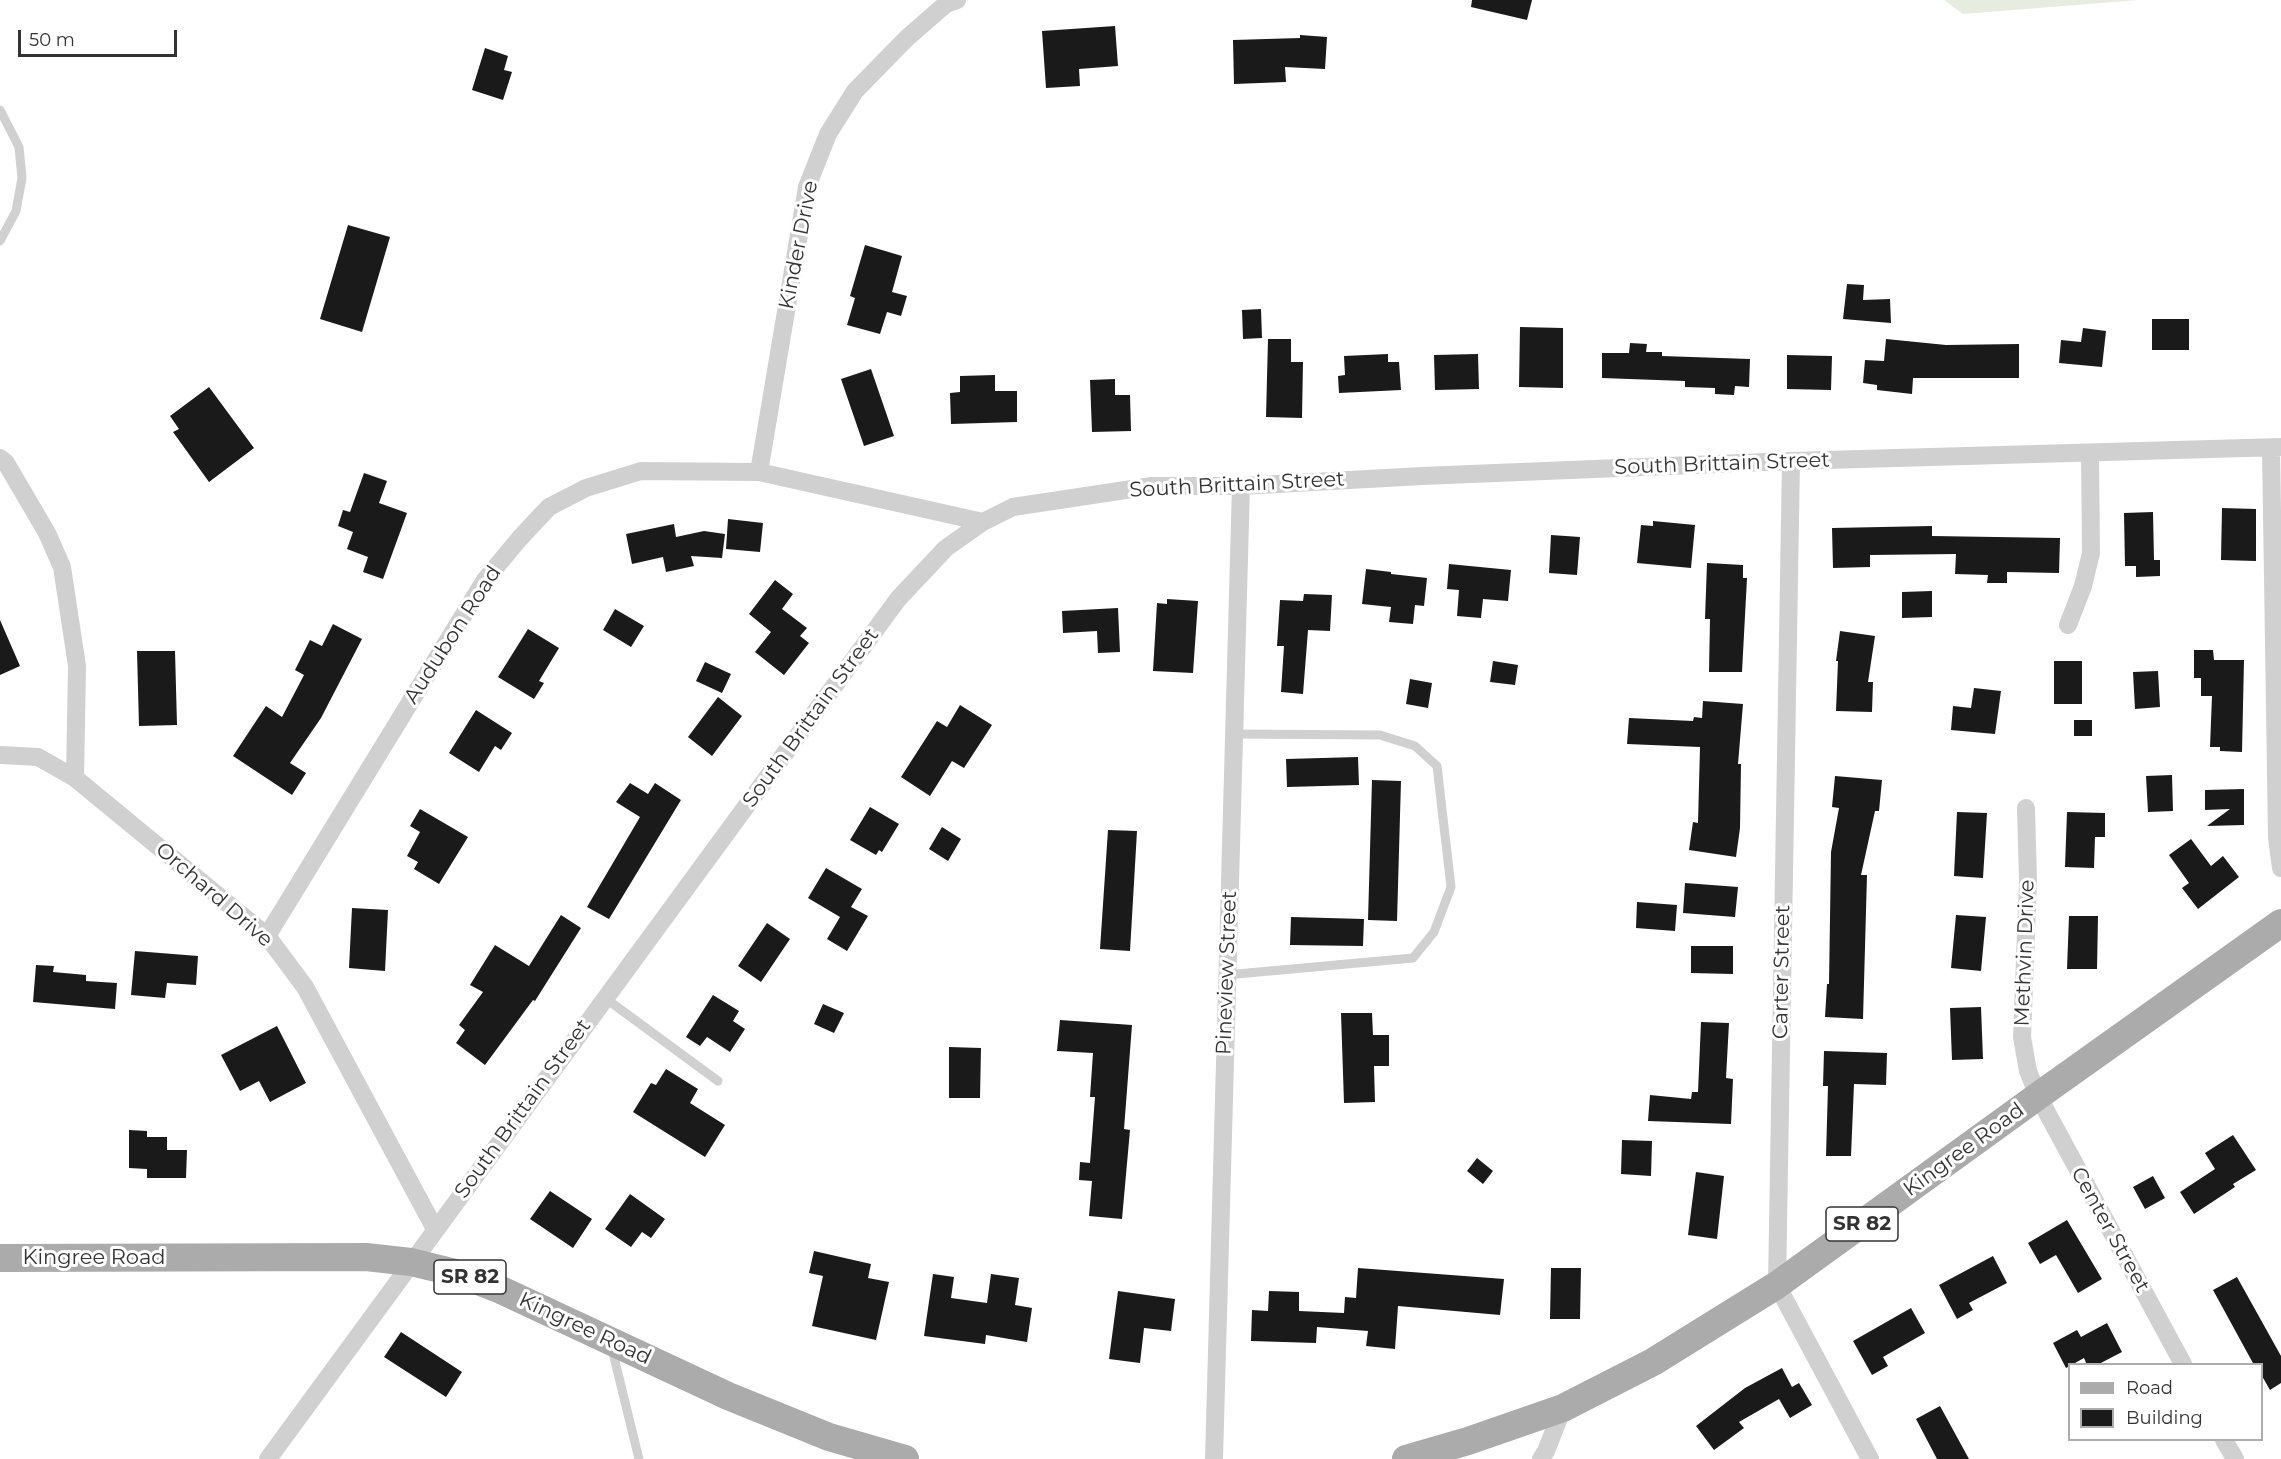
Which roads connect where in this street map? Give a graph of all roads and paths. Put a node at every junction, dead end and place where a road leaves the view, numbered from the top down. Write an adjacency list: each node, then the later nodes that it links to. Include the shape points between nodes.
1 (957, 0): 8 (street, Kinder Drive, via 946,4 907,38 855,91 828,134 807,187)
2 (0, 110): 3 (lane, via 19,147 22,178 16,211)
3 (0, 241)
4 (2276, 448): 5 (street, South Brittain Street); 16 (street, via 2277,837)
5 (2091, 454): 7 (street, South Brittain Street); 11 (street, via 2091,553)
6 (0, 458): 14 (street, via 47,532 62,567 77,666)
7 (1791, 461): 9 (street, South Brittain Street); 26 (street, Carter Street)
8 (759, 472): 10 (street, Audubon Road); 18 (street, Audubon Road, via 640,471 586,488 549,507 484,580)
9 (1241, 486): 10 (street, South Brittain Street, via 1152,486 1012,507); 12 (street, Pineview Street)
10 (982, 522): 20 (street, South Brittain Street, via 946,548 898,599)
11 (2067, 625)
12 (1234, 734): 19 (street, Pineview Street); 19 (lane, via 1380,735 1414,746 1437,766 1451,888 1434,932 1413,958)
13 (0, 755): 14 (street, Orchard Drive, via 38,757)
14 (75, 778): 18 (street, Orchard Drive)
15 (2026, 808): 22 (street, Methvin Drive, via 2028,881 2022,1037 2028,1071)
16 (2281, 868)
17 (2281, 922): 22 (main road, Kingree Road / SR 82)
18 (267, 936): 23 (street, Orchard Drive, via 305,987)
19 (1226, 975): 34 (street, Pineview Street)
20 (605, 998): 21 (lane); 23 (street, South Brittain Street)
21 (718, 1081)
22 (2038, 1096): 26 (main road, Kingree Road / SR 82); 28 (street, Center Street)
23 (435, 1229): 25 (street, South Brittain Street)
24 (0, 1258): 25 (main road, Kingree Road / SR 82, via 366,1257)
25 (411, 1262): 27 (main road, Kingree Road / SR 82, via 460,1274 501,1290); 31 (street, South Brittain Street)
26 (1777, 1285): 29 (main road, Kingree Road / SR 82, via 1653,1362); 37 (street, Carter Street)
27 (610, 1341): 32 (lane); 33 (main road, Kingree Road / SR 82, via 829,1437)
28 (2182, 1363)
29 (1563, 1408): 35 (main road, Kingree Road / SR 82); 36 (street)
30 (2225, 1441): 38 (street)
31 (268, 1459)
32 (639, 1459)
33 (905, 1459)
34 (1214, 1459)
35 (1406, 1459)
36 (1541, 1459)
37 (1870, 1459)
38 (2235, 1459)

